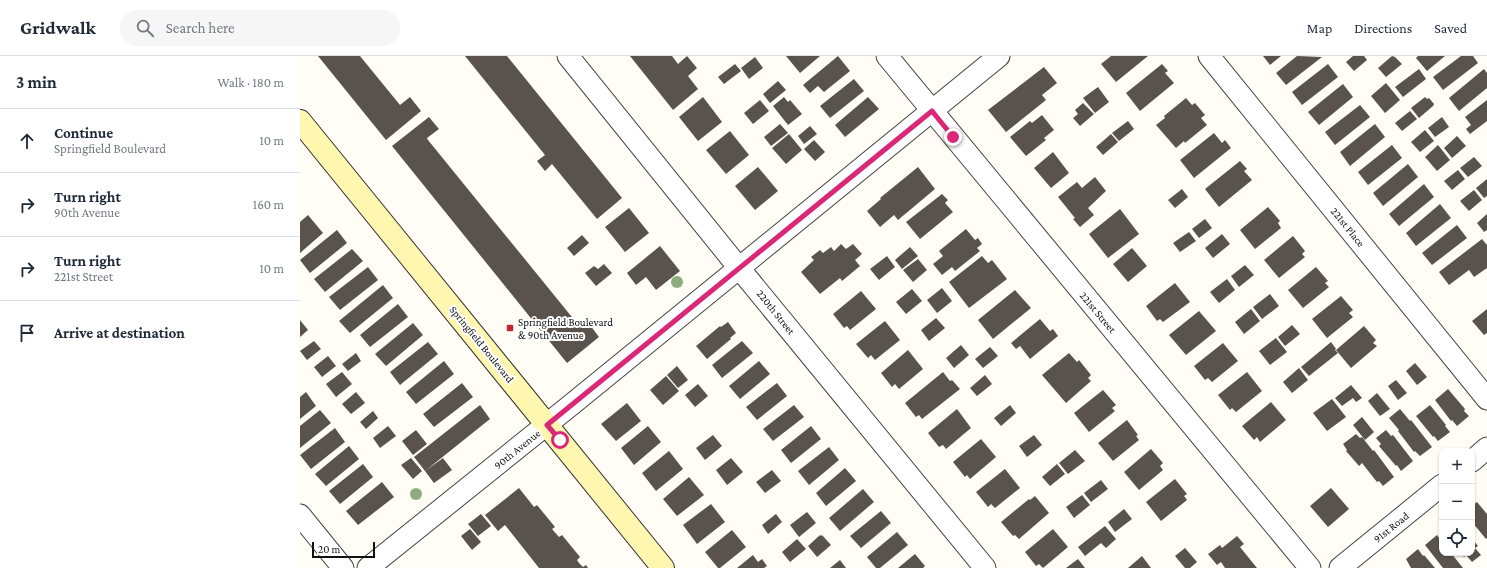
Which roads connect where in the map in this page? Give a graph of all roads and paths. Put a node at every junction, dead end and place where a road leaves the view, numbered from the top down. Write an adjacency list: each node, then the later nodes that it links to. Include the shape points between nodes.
1 (568, 56): 7 (street, 220th Street)
2 (887, 56): 5 (street, 221st Street)
3 (999, 56): 5 (street, 90th Avenue)
4 (1209, 56): 8 (street, 221st Place)
5 (932, 111): 7 (street, 90th Avenue); 18 (street, 221st Street)
6 (300, 121): 9 (main road, Springfield Boulevard)
7 (739, 268): 9 (street, 90th Avenue); 17 (street, 220th Street)
8 (1487, 399)
9 (547, 425): 15 (street, 90th Avenue); 16 (main road, Springfield Boulevard)
10 (1487, 448): 11 (street)
11 (1475, 458)
12 (1439, 487): 19 (street, 91st Road)
13 (300, 515): 14 (street)
14 (343, 568)
15 (368, 568)
16 (663, 568)
17 (985, 568)
18 (1310, 568)
19 (1340, 568)

